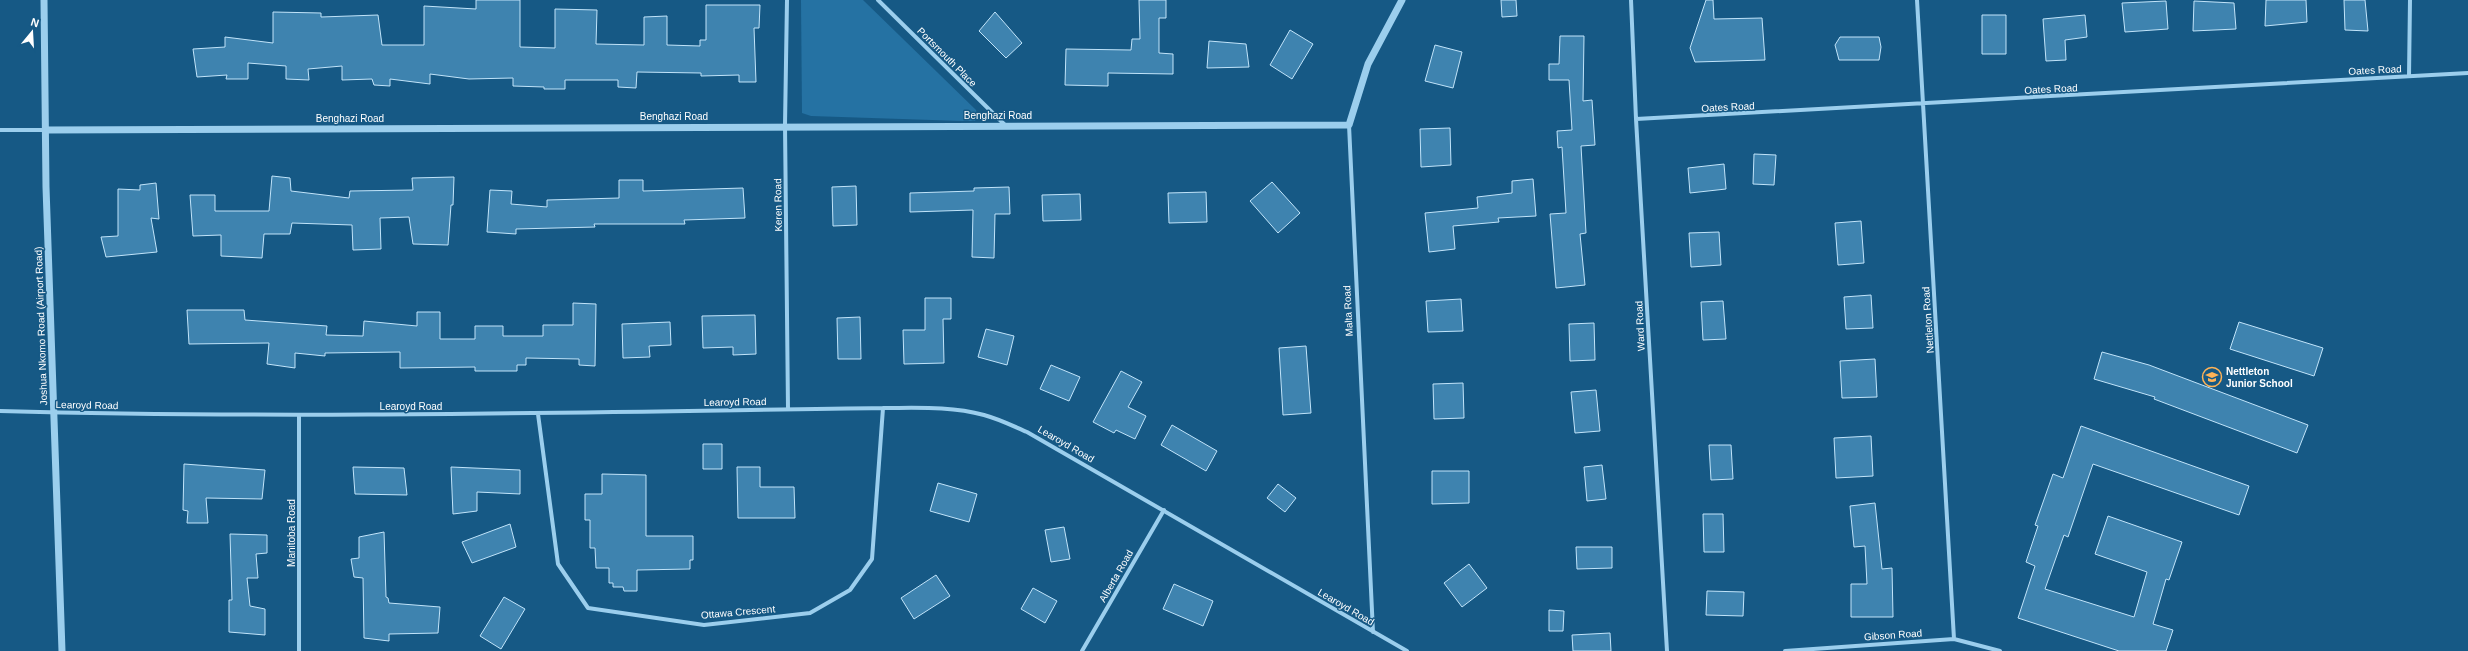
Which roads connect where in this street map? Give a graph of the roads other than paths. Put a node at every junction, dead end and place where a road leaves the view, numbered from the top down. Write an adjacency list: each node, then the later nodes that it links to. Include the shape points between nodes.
1 (44, 0): 16 (street, Joshua Nkomo Road (Airport Road))
2 (787, 0): 12 (street, Keren Road)
3 (878, 0): 13 (street, Portsmouth Place)
4 (1402, 0): 14 (street, Malta Road, via 1368,64)
5 (1631, 0): 11 (street, Ward Road)
6 (1917, 0): 10 (street, Nettleton Road)
7 (2410, 0): 9 (street)
8 (2468, 73): 9 (street, Oates Road)
9 (2409, 76): 10 (street, Oates Road)
10 (1922, 104): 11 (street, Oates Road); 25 (street, Nettleton Road)
11 (1636, 120): 30 (street, Ward Road)
12 (785, 125): 13 (street, Benghazi Road); 16 (street, Benghazi Road); 18 (street, Keren Road)
13 (1005, 125): 14 (street, Benghazi Road)
14 (1349, 125): 24 (street, Malta Road)
15 (0, 130): 16 (street, Benghazi Road)
16 (46, 130): 20 (street, Joshua Nkomo Road (Airport Road))
17 (883, 408): 18 (street, Learoyd Road); 21 (street, Ottawa Crescent, via 872,559 850,590 810,613 704,625 588,608 558,564); 23 (street, Learoyd Road, via 937,408 985,415 1027,432)
18 (788, 409): 21 (street, Learoyd Road)
19 (0, 411): 20 (street, Learoyd Road)
20 (53, 412): 22 (street, Learoyd Road); 26 (street, Joshua Nkomo Road (Airport Road))
21 (538, 414): 22 (street, Learoyd Road)
22 (300, 415): 27 (street, Manitoba Road)
23 (1164, 510): 24 (street, Learoyd Road); 28 (street, Alberta Road)
24 (1373, 632): 29 (street, Learoyd Road)
25 (1954, 639): 31 (street, Gibson Road); 32 (street, Gibson Road)
26 (62, 651)
27 (299, 651)
28 (1082, 651)
29 (1407, 651)
30 (1667, 651)
31 (1785, 651)
32 (2000, 651)

